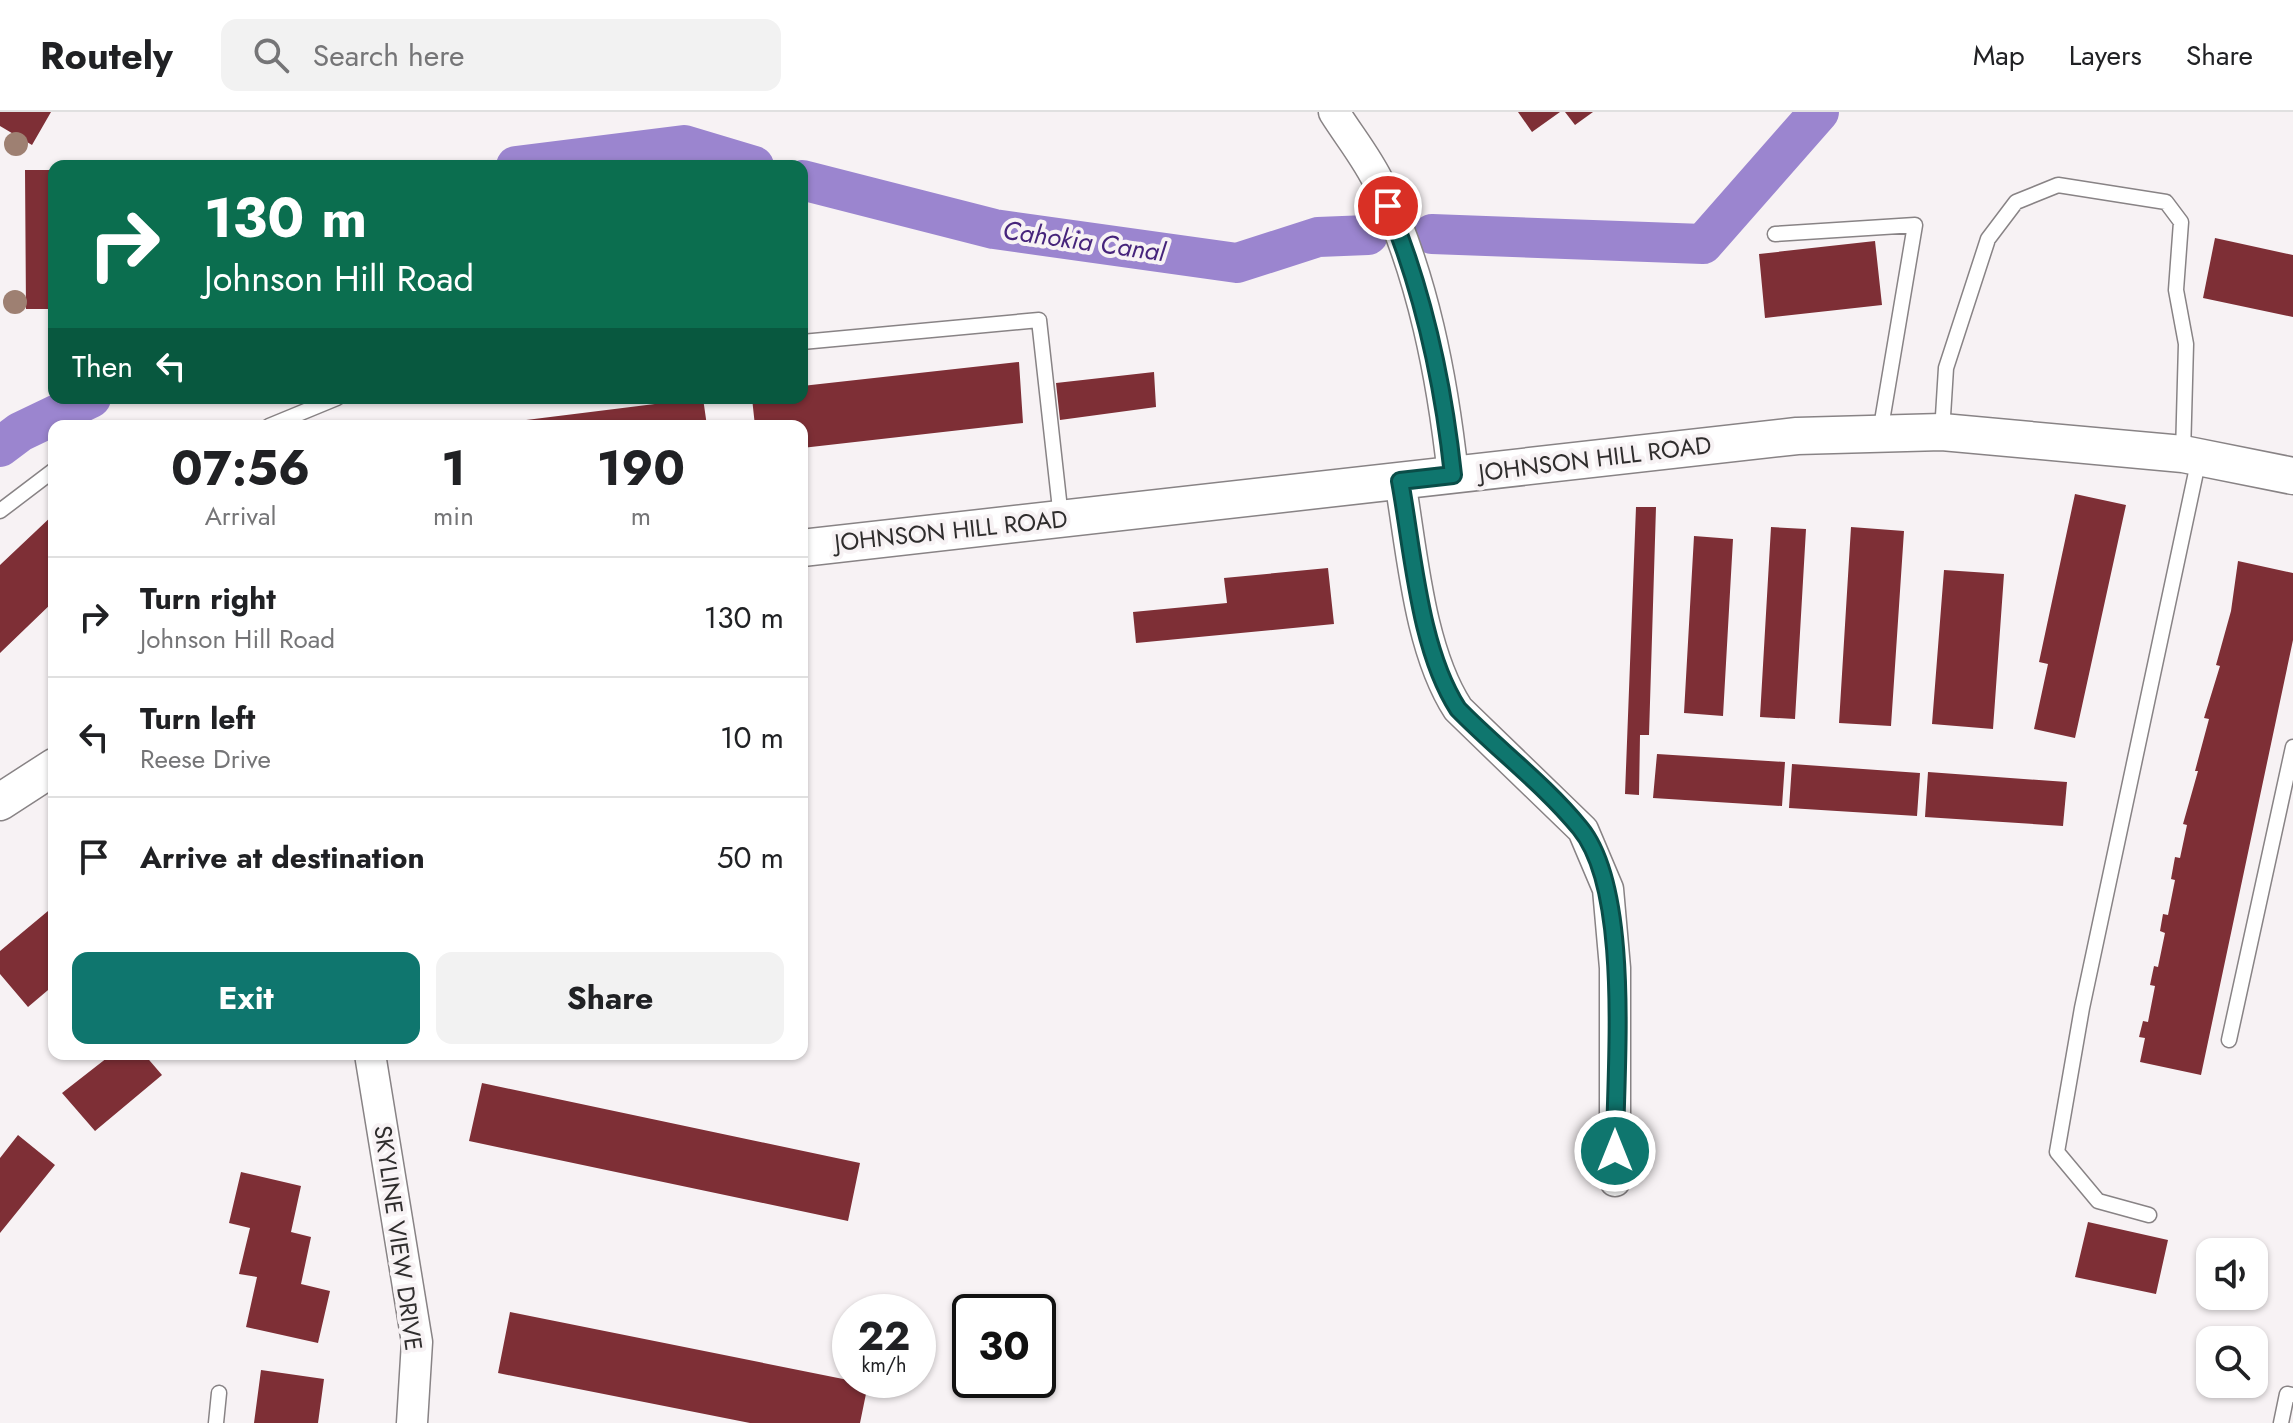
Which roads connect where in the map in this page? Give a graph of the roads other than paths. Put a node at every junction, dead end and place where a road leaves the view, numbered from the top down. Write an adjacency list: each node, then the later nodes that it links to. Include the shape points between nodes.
1 (1334, 112): 10 (street, via 1379,182 1407,253 1430,325)
2 (1775, 234): 7 (lane, via 1915,225)
3 (808, 341): 14 (lane, via 1039,320)
4 (322, 404): 5 (lane)
5 (284, 420)
6 (1942, 432): 7 (street, JOHNSON HILL ROAD); 8 (street, JOHNSON HILL ROAD); 8 (lane, via 1946,368 1988,239 2016,202 2058,185 2166,202 2181,222 2176,290 2186,344)
7 (1880, 434): 10 (street, JOHNSON HILL ROAD, via 1797,436)
8 (2191, 456): 11 (street, JOHNSON HILL ROAD); 22 (lane, via 2057,1152 2098,1201)
9 (48, 475): 13 (lane)
10 (1453, 475): 12 (street, JOHNSON HILL ROAD)
11 (2293, 476)
12 (1400, 481): 14 (street, JOHNSON HILL ROAD); 21 (street, via 1421,602 1444,687 1458,709 1583,830 1608,889 1615,968)
13 (0, 511)
14 (1061, 519): 15 (street, JOHNSON HILL ROAD)
15 (808, 547)
16 (2293, 747): 19 (lane)
17 (48, 770): 18 (street)
18 (7, 792)
19 (2229, 1040)
20 (371, 1060): 26 (street, SKYLINE VIEW DRIVE, via 417,1342)
21 (1615, 1181)
22 (2149, 1215)
23 (219, 1393): 25 (lane)
24 (2293, 1395): 27 (lane, via 2287,1394)
25 (216, 1423)
26 (412, 1423)
27 (2281, 1423)

